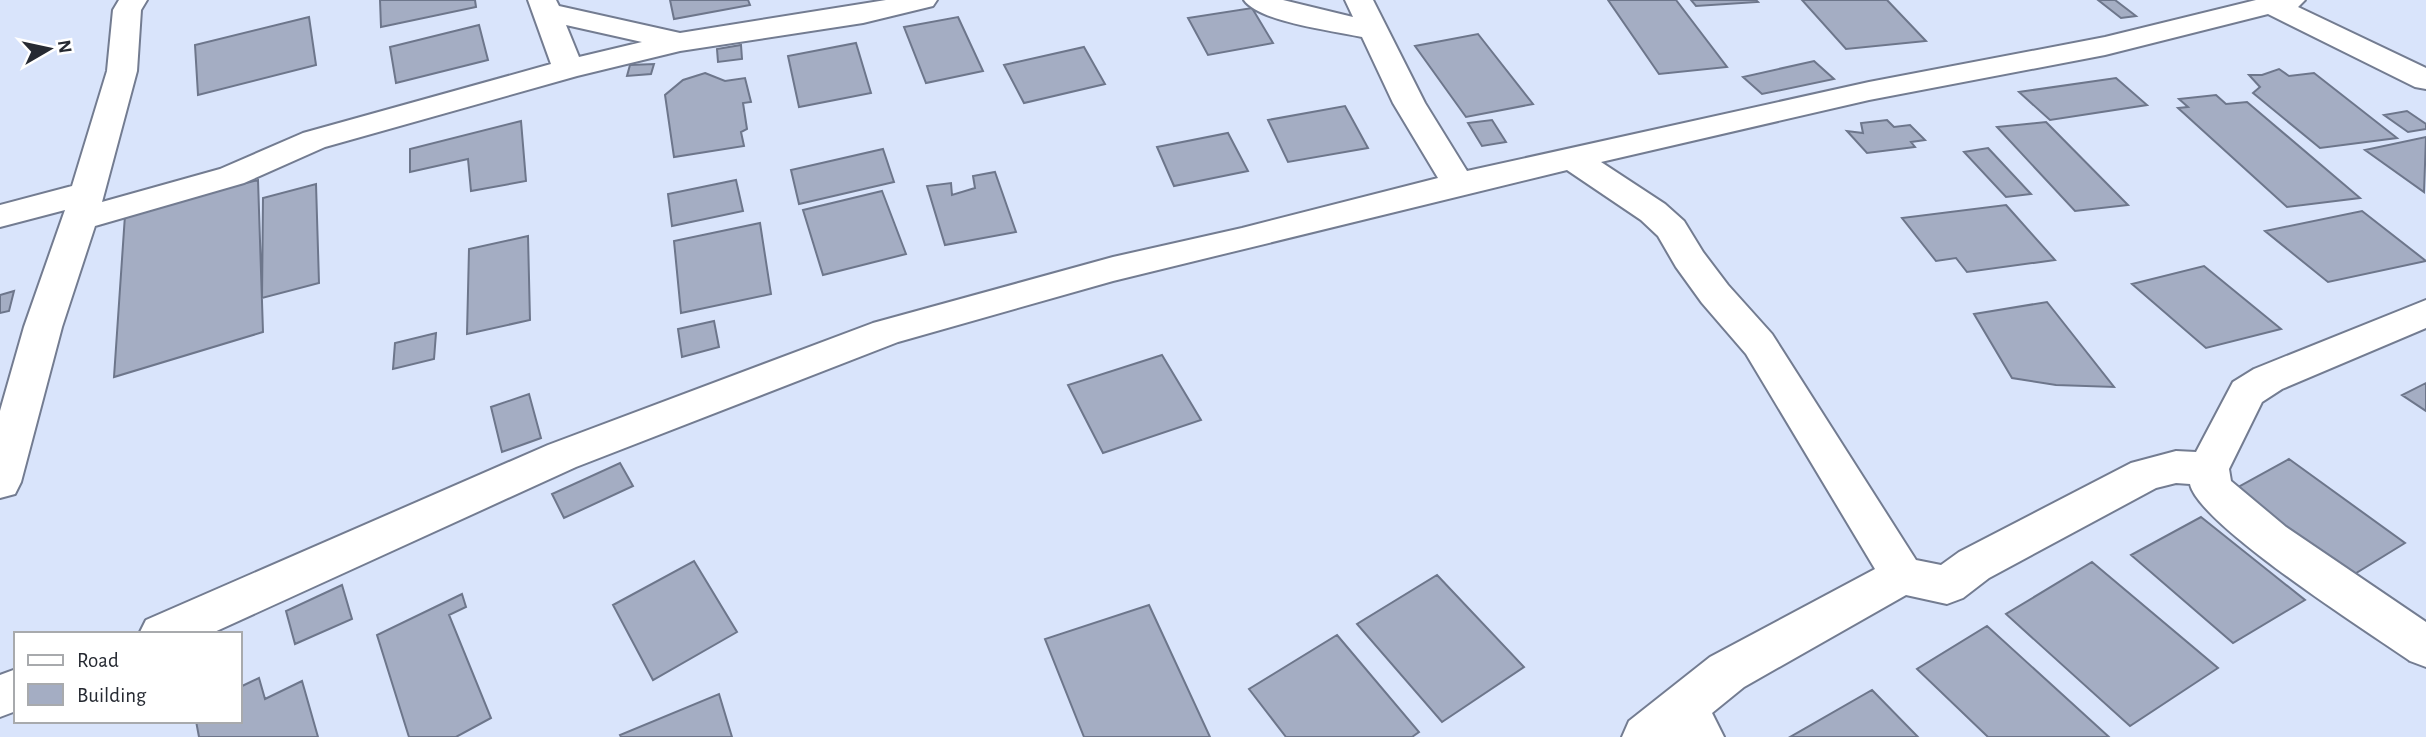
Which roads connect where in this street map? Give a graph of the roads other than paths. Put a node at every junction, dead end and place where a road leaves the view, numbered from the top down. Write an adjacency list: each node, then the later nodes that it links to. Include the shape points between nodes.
1 (133, 0): 13 (street, via 127,10 122,71)
2 (923, 0): 8 (street, via 863,14)
3 (1258, 0): 7 (street, via 1284,11)
4 (1359, 0): 7 (street)
5 (2281, 2): 10 (street); 11 (street, via 2105,46 1869,91)
6 (544, 6): 8 (street); 9 (street)
7 (1372, 30): 12 (street)
8 (680, 42): 9 (street)
9 (568, 69): 13 (street, via 314,140 232,176)
10 (2426, 80)
11 (1574, 159): 12 (street); 18 (street, via 1672,229 1689,260 1759,344)
12 (1458, 184): 19 (street, via 1113,269 886,332 562,456)
13 (82, 207): 14 (street); 17 (street)
14 (0, 216)
15 (2426, 313): 16 (street, via 2247,392)
16 (2208, 469): 18 (street, via 2176,467 2146,474 1973,565 1947,585); 20 (street, via 2212,489 2230,506)
17 (0, 482)
18 (1902, 576): 21 (street, via 1727,672)
19 (166, 632)
20 (2426, 647)
21 (1676, 727)

